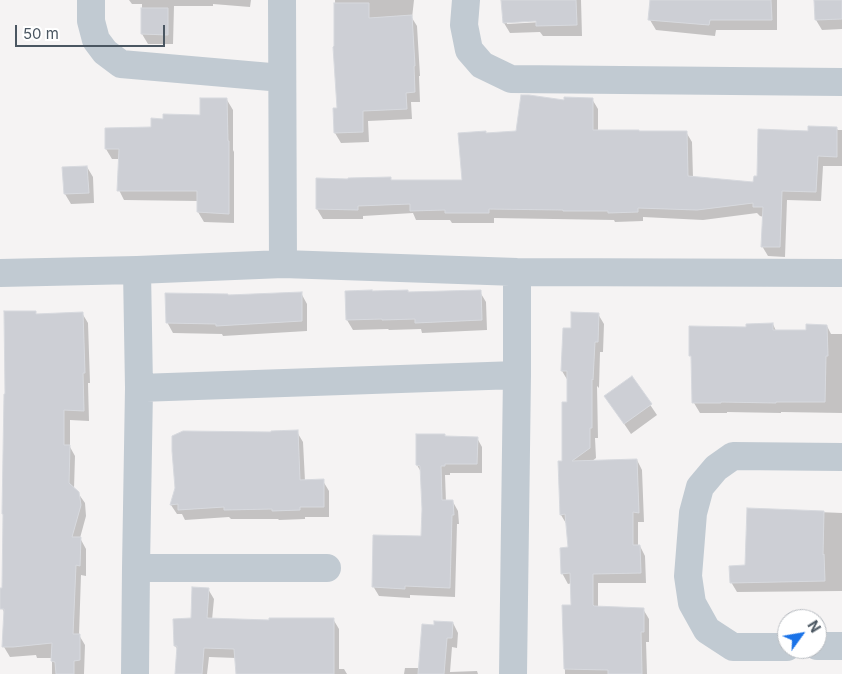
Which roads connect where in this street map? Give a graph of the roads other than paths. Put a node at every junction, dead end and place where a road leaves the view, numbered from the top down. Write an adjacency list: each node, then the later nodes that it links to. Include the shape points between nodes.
1 (91, 0): 4 (street, via 91,21 96,40 121,64)
2 (282, 0): 4 (street)
3 (466, 0): 5 (street, via 464,25 469,50 482,65 511,79)
4 (282, 78): 6 (street)
5 (842, 82)
6 (283, 264): 7 (street); 8 (street)
7 (137, 270): 9 (street); 12 (street)
8 (517, 272): 10 (street); 11 (street)
9 (0, 273)
10 (842, 273)
11 (517, 375): 12 (street); 20 (street)
12 (139, 388): 14 (street)
13 (842, 457): 18 (street, via 733,456 716,468 700,487 693,513 688,576 692,603 707,630 733,647)
14 (136, 568): 15 (street); 19 (street)
15 (327, 568)
16 (827, 646): 17 (street)
17 (842, 646)
18 (777, 647)
19 (135, 674)
20 (513, 674)

